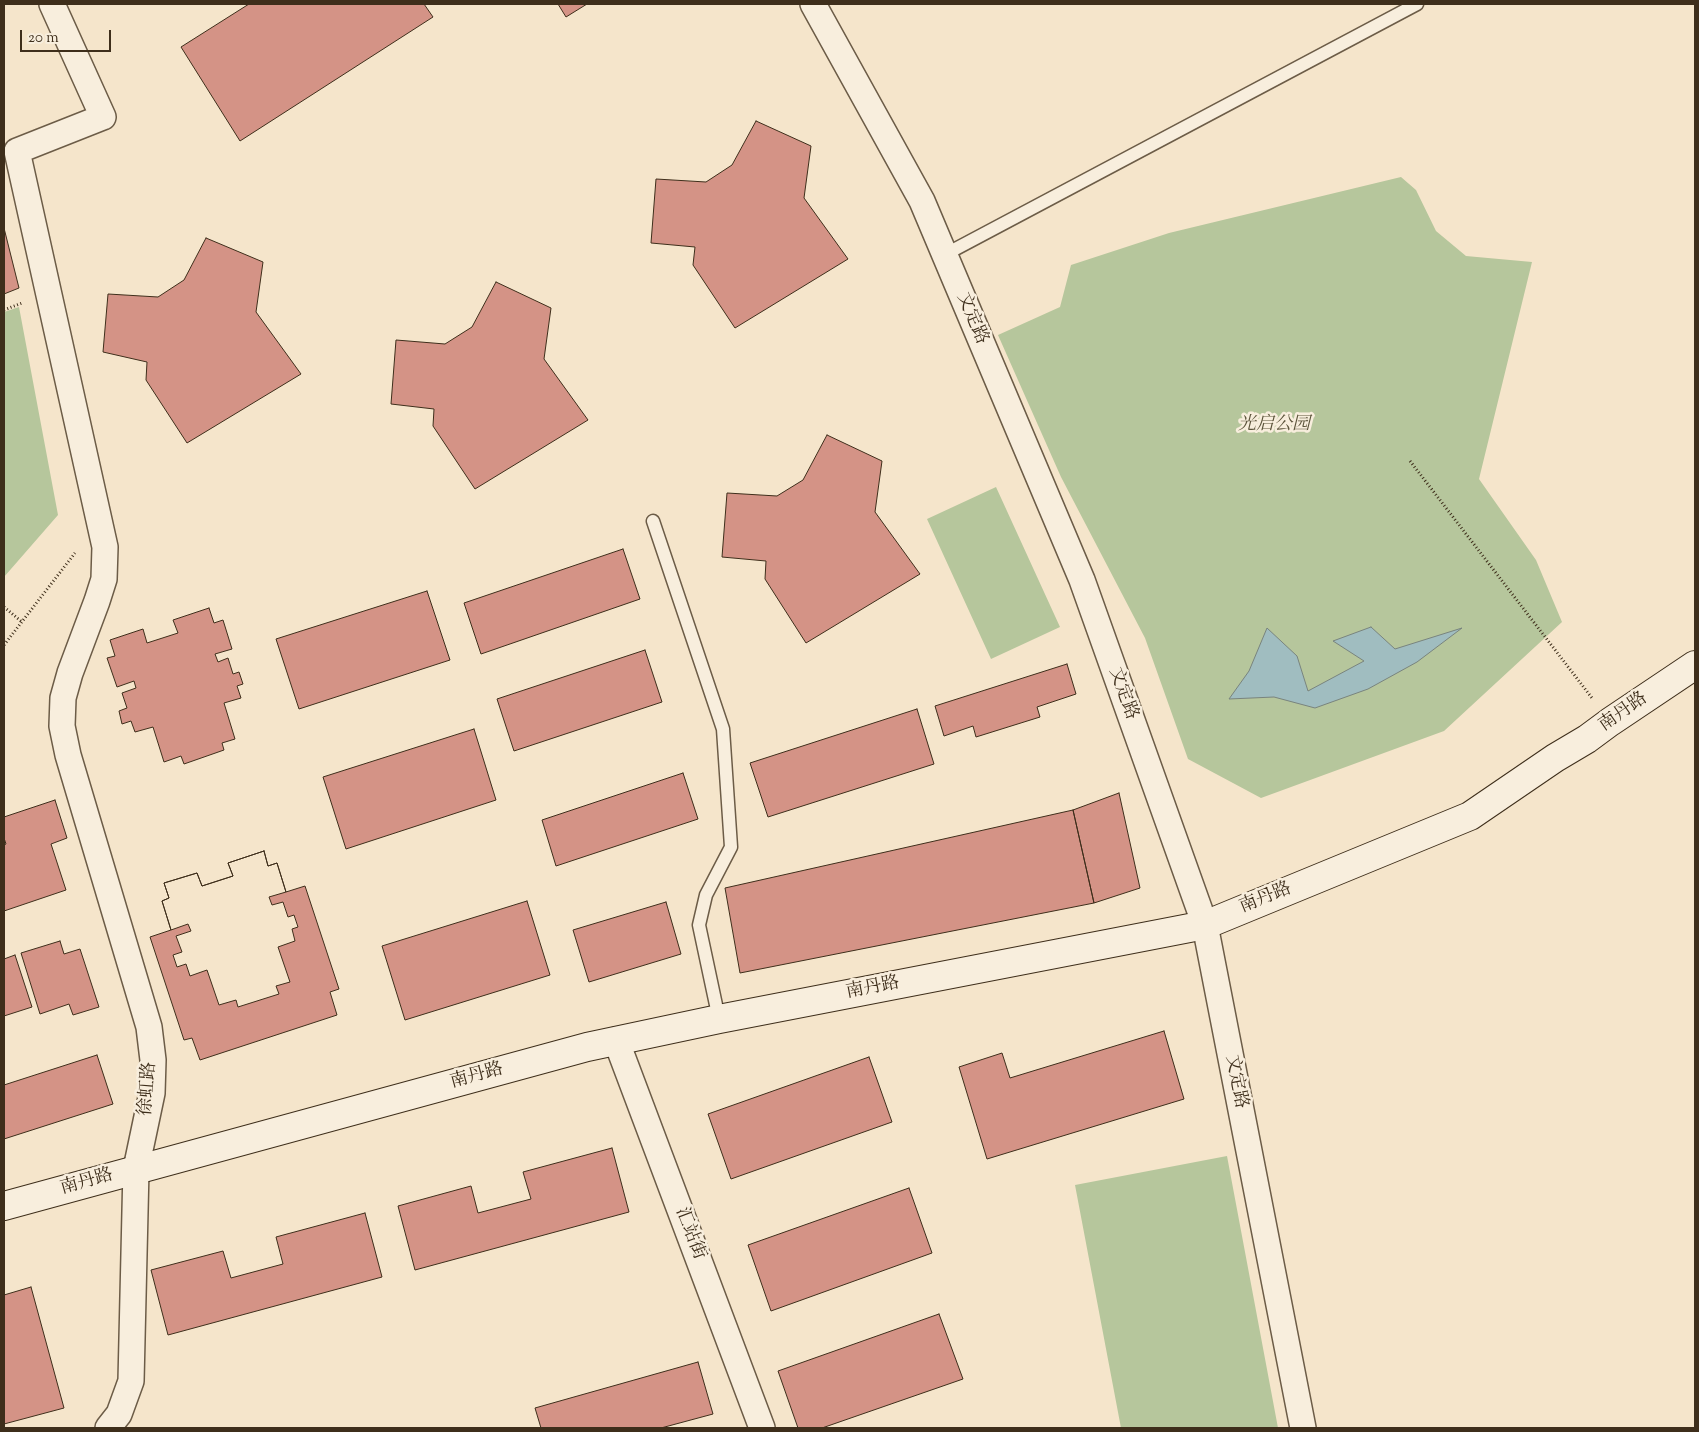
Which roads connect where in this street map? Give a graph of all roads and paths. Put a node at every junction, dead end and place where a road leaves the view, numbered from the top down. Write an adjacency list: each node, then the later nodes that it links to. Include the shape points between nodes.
1 (52, 4): 18 (street, 徐虹路, via 103,117 18,151 105,547 104,579 70,673 63,698 62,726 149,1027 152,1093)
2 (813, 4): 4 (street, 文定路, via 922,201)
3 (1417, 4): 4 (lane)
4 (944, 255): 15 (street, 文定路, via 1082,580)
5 (27, 301): 6 (path)
6 (4, 310)
7 (1410, 461): 14 (path)
8 (652, 521): 16 (lane, via 723,729 731,847 706,895 699,925)
9 (74, 544): 11 (path, via 76,554)
10 (4, 607): 11 (path)
11 (22, 622): 12 (path)
12 (4, 645)
13 (1695, 665): 14 (main road, 南丹路)
14 (1610, 722): 15 (main road, 南丹路, via 1470,816)
15 (1205, 925): 16 (main road, 南丹路); 22 (street, 文定路)
16 (719, 1019): 17 (main road, 南丹路)
17 (616, 1040): 18 (main road, 南丹路); 21 (street, 汇站街)
18 (136, 1169): 19 (main road, 南丹路); 20 (street, 徐虹路, via 131,1381 119,1414)
19 (4, 1206)
20 (108, 1428)
21 (762, 1428)
22 (1303, 1428)

